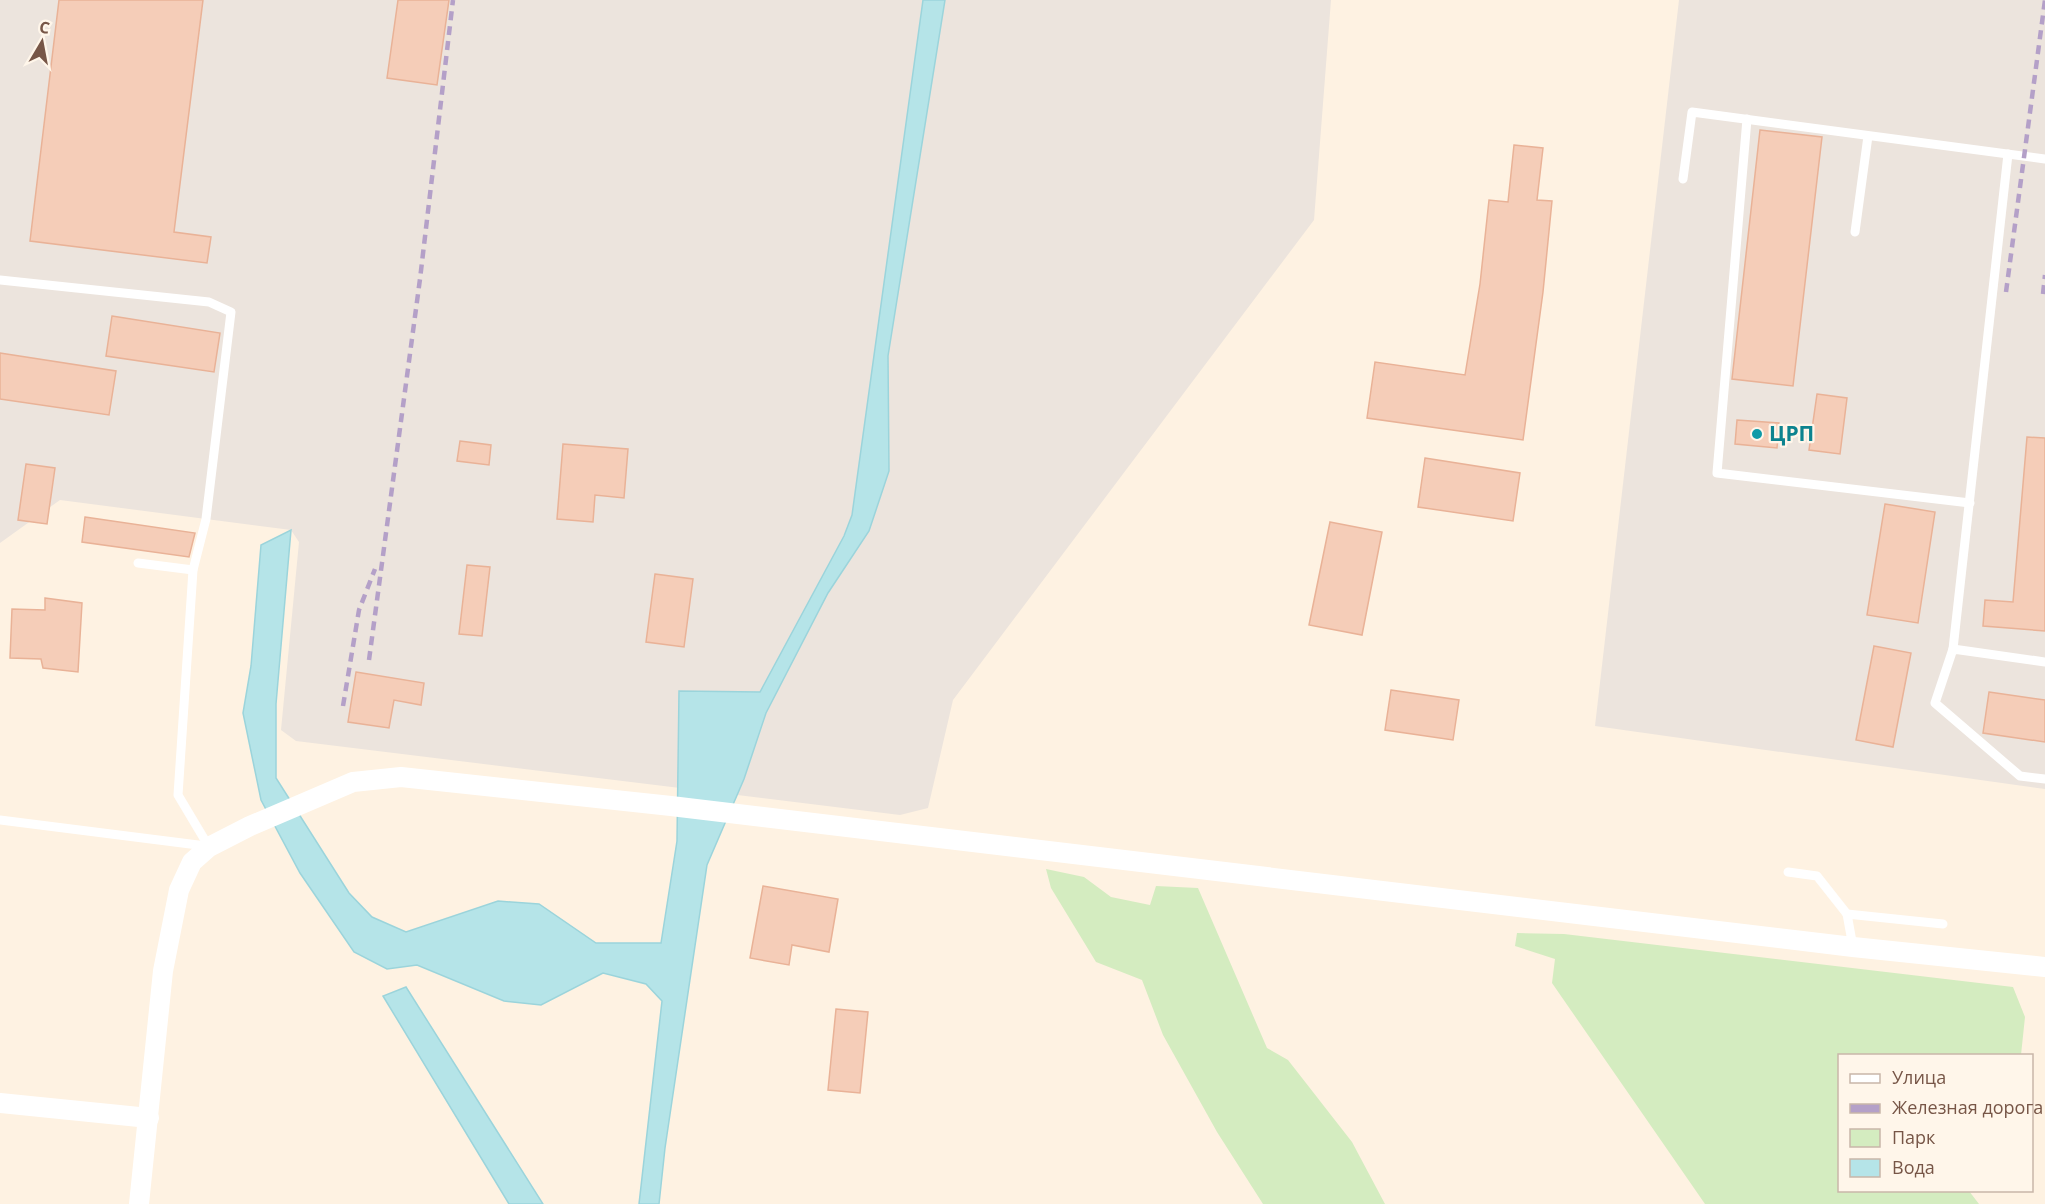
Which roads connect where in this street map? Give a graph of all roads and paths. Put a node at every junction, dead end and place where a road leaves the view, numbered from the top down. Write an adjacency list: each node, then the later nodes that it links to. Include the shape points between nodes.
1 (1747, 119): 2 (lane); 5 (lane, via 1692,112); 8 (lane, via 1717,473)
2 (1868, 136): 3 (lane); 6 (lane)
3 (2007, 154): 4 (lane); 8 (lane)
4 (2045, 159)
5 (1683, 178)
6 (1855, 232)
7 (0, 280): 10 (lane, via 209,302 231,312 206,519)
8 (1970, 503): 11 (lane)
9 (138, 563): 10 (lane)
10 (193, 570): 15 (lane, via 178,795)
11 (1953, 649): 12 (lane); 13 (lane, via 1935,703 2020,776)
12 (2045, 663)
13 (2045, 779)
14 (0, 820): 15 (lane)
15 (209, 847): 19 (street, via 304,800 353,782 401,777); 22 (street, via 192,862 179,890 163,971)
16 (1788, 872): 17 (lane, via 1817,876)
17 (1847, 914): 18 (lane); 19 (lane)
18 (1943, 924)
19 (1853, 946): 20 (street)
20 (2045, 967)
21 (0, 1103): 22 (street)
22 (149, 1118): 23 (street)
23 (139, 1204)

